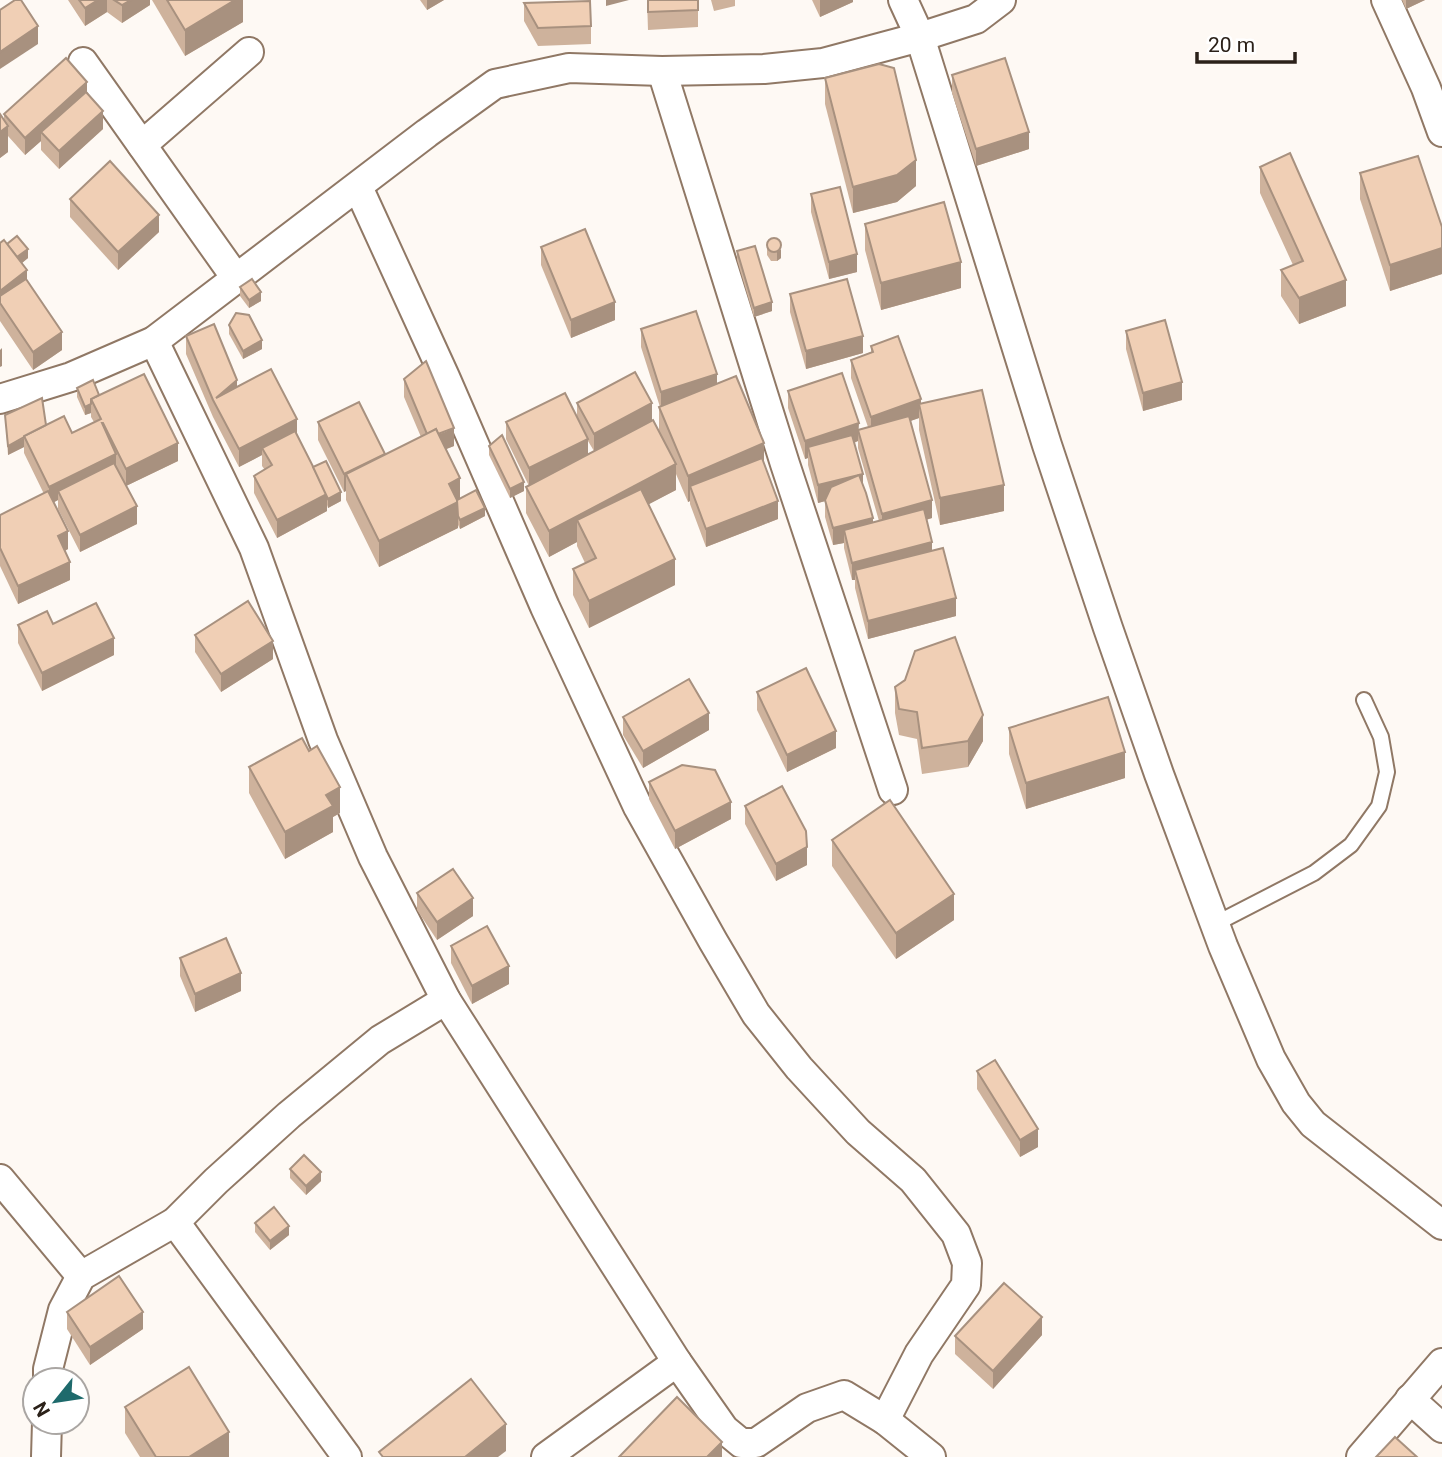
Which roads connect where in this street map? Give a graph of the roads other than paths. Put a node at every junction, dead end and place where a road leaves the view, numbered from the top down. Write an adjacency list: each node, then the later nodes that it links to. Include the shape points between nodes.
1 (903, 0): 4 (street)
2 (1000, 0): 4 (street, via 976,19)
3 (1386, 0): 8 (street)
4 (920, 37): 7 (street, via 823,63); 16 (street, via 1047,445 1158,774)
5 (249, 52): 9 (street)
6 (83, 62): 9 (street)
7 (662, 71): 10 (street, via 569,68 495,84); 15 (street)
8 (1442, 132)
9 (142, 145): 11 (street)
10 (358, 187): 11 (street); 26 (street, via 638,807 713,941 756,1014 799,1068 858,1132 913,1180 956,1234 967,1263 966,1285 919,1354)
11 (236, 278): 12 (street)
12 (154, 341): 13 (street, via 71,377); 17 (street, via 254,548 323,740 373,856)
13 (0, 399)
14 (1364, 700): 16 (lane, via 1381,737 1387,772 1379,806 1351,845 1314,873)
15 (893, 790)
16 (1215, 924): 20 (street, via 1271,1059 1296,1102 1313,1124)
17 (446, 1000): 19 (street, via 360,1056 289,1115); 22 (street)
18 (0, 1179): 21 (street)
19 (175, 1222): 21 (street); 30 (street)
20 (1442, 1225)
21 (81, 1276): 24 (street, via 63,1310)
22 (677, 1362): 26 (street, via 724,1429 741,1443 755,1443 807,1408 844,1395); 31 (street)
23 (1442, 1363): 25 (street)
24 (49, 1366)
25 (1410, 1399): 27 (street); 33 (street)
26 (885, 1419): 32 (street)
27 (1442, 1428)
28 (47, 1436): 29 (street)
29 (46, 1457)
30 (347, 1457)
31 (546, 1457)
32 (931, 1457)
33 (1361, 1457)

